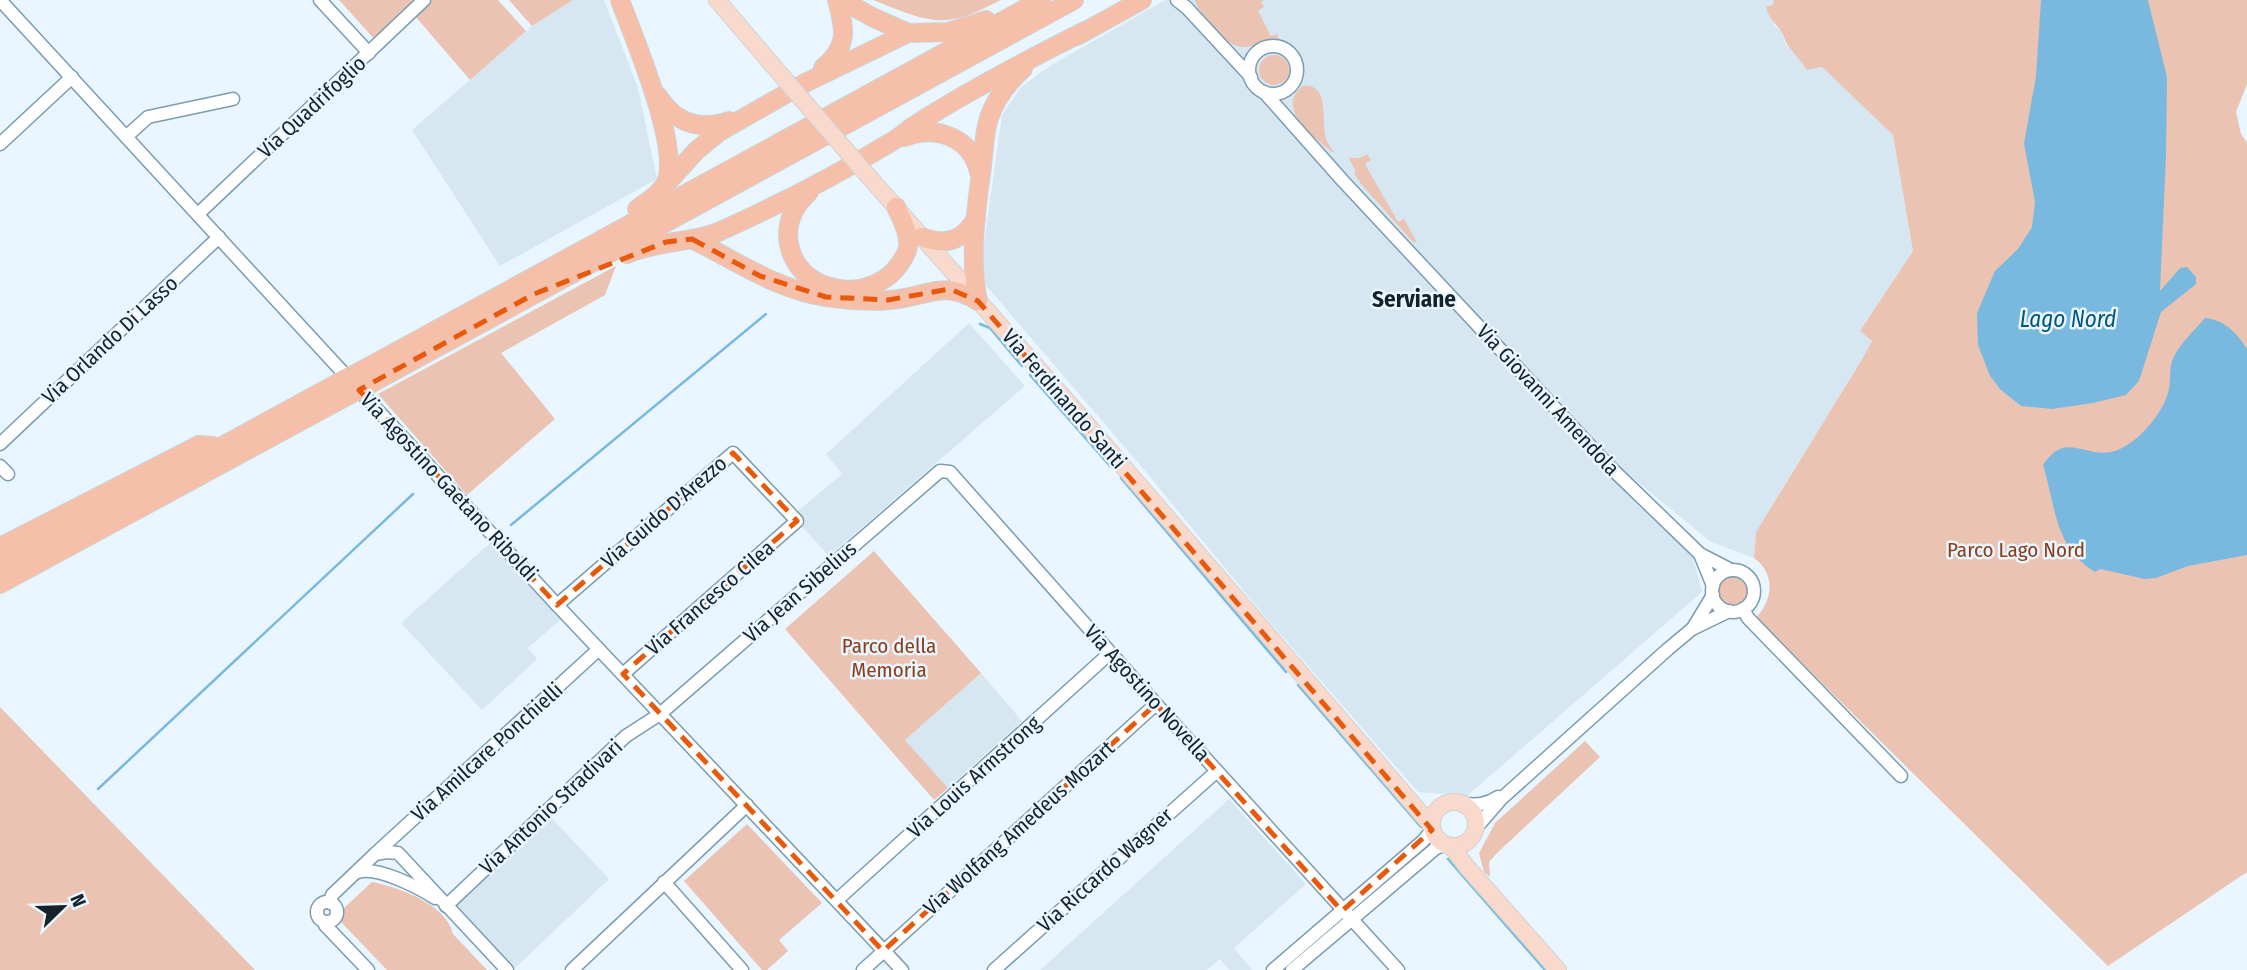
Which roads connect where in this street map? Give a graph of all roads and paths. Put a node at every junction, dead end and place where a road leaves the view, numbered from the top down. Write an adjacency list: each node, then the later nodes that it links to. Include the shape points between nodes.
1 (0, 0): 18 (street, Via Agostino Gaetano Riboldi)
2 (320, 0): 16 (street)
3 (424, 0): 16 (street, Via Quadrifoglio)
4 (620, 0): 20 (highway)
5 (717, 0): 19 (main road, Via Ferdinando Santi)
6 (840, 0): 13 (highway); 19 (highway, via 844,40 835,58)
7 (1041, 0): 11 (highway)
8 (1074, 0): 39 (highway)
9 (1142, 0): 12 (highway)
10 (1184, 3): 14 (street)
11 (1013, 16): 13 (highway, via 999,15 948,32); 38 (highway)
12 (1085, 31): 28 (highway, via 997,77); 29 (highway, via 1011,79 989,118)
13 (908, 33): 19 (highway)
14 (1223, 46): 15 (street); 17 (street)
15 (1257, 52): 17 (street, via 1250,65); 21 (street, via 1277,46 1291,54 1297,74)
16 (369, 53): 33 (street, Via Quadrifoglio)
17 (1251, 77): 22 (street)
18 (72, 78): 26 (street, Via Agostino Gaetano Riboldi); 27 (street)
19 (796, 83): 24 (highway); 32 (main road, Via Ferdinando Santi, bridge)
20 (652, 87): 24 (highway, via 671,113 694,125 718,125); 31 (highway, via 669,160)
21 (1286, 90): 22 (street); 25 (street)
22 (1264, 92): 25 (street, Via Giovanni Amendola)
23 (233, 99): 26 (street, via 148,117)
24 (746, 115): 31 (highway, via 702,146)
25 (1286, 117): 51 (street, Via Giovanni Amendola, via 1599,456)
26 (127, 136): 33 (street, Via Agostino Gaetano Riboldi)
27 (0, 144)
28 (889, 144): 29 (highway, via 922,132 944,134 966,147); 30 (highway)
29 (980, 178): 34 (highway)
30 (819, 183): 32 (highway, via 797,204 788,236 791,252 809,277 838,290 861,289 896,270 909,244); 37 (highway, via 722,231)
31 (662, 189): 38 (highway, via 643,206 597,232)
32 (896, 207): 36 (main road, Via Ferdinando Santi)
33 (198, 214): 35 (street, Via Agostino Gaetano Riboldi)
34 (976, 219): 36 (highway, via 953,241 941,243); 40 (highway)
35 (219, 237): 43 (street, Via Orlando Di Lasso); 57 (street, Via Agostino Gaetano Riboldi)
36 (922, 237): 40 (main road, Via Ferdinando Santi)
37 (692, 239): 39 (highway, via 640,248); 40 (highway, via 760,276 825,297 888,300 950,289)
38 (589, 246): 41 (highway)
39 (534, 294): 41 (highway)
40 (978, 301): 69 (main road, Via Ferdinando Santi)
41 (364, 378): 42 (highway, bridge)
42 (343, 389): 44 (highway); 46 (highway)
43 (0, 444)
44 (222, 446): 47 (highway, via 199,445); 52 (highway)
45 (940, 471): 62 (street, Via Agostino Novella, via 950,472); 65 (street, Via Jean Sibelius)
46 (186, 484): 54 (highway); 56 (highway)
47 (58, 515): 49 (highway); 50 (highway)
48 (797, 521): 57 (street, Via Guido D'Arezzo, via 733,453); 63 (street, Via Francesco Cilea)
49 (0, 537)
50 (0, 547)
51 (1700, 554): 53 (street, Via Giovanni Amendola); 55 (street, Via Giovanni Amendola)
52 (0, 567)
53 (1731, 570): 55 (street, via 1719,575); 58 (street, via 1743,572 1754,587 1752,599)
54 (0, 584)
55 (1713, 591): 59 (street, via 1717,603); 60 (street)
56 (0, 598)
57 (557, 605): 61 (street, Via Agostino Gaetano Riboldi)
58 (1743, 609): 59 (street); 67 (street)
59 (1729, 611): 60 (street)
60 (1692, 629): 68 (street)
61 (599, 649): 63 (street, Via Agostino Gaetano Riboldi); 76 (street, Via Amilcare Ponchielli)
62 (1110, 653): 64 (street, Via Agostino Novella); 80 (street, Via Louis Armstrong)
63 (623, 674): 65 (street, Via Agostino Gaetano Riboldi)
64 (1156, 704): 66 (street, Via Agostino Novella); 83 (street, Via Wolfang Amedeus Mozart)
65 (660, 714): 71 (street, Via Agostino Gaetano Riboldi); 81 (street, Via Antonio Stradivari, via 626,736)
66 (1217, 771): 82 (street, Via Agostino Novella); 90 (street, Via Riccardo Wagner)
67 (1901, 776)
68 (1522, 782): 70 (street, via 1487,803); 74 (street, via 1501,799)
69 (1409, 799): 72 (main road); 73 (main road, Via Ferdinando Santi)
70 (1464, 804): 72 (main road, via 1452,801); 74 (main road, via 1475,817)
71 (747, 805): 78 (street); 80 (street, Via Agostino Gaetano Riboldi)
72 (1441, 806): 73 (main road, via 1434,813)
73 (1432, 827): 75 (main road); 82 (street)
74 (1473, 834): 75 (main road, via 1460,845); 79 (main road, via 1469,846 1472,862)
75 (1448, 845): 79 (main road); 82 (street, via 1436,848)
76 (375, 854): 77 (street, Via Amilcare Ponchielli); 81 (street, via 398,853)
77 (358, 872): 81 (street, via 391,877); 84 (street, Via Amilcare Ponchielli, via 332,895 330,903 337,915 325,925)
78 (664, 882): 86 (street); 87 (street)
79 (1483, 883): 94 (main road)
80 (837, 900): 83 (street, Via Agostino Gaetano Riboldi)
81 (446, 906): 85 (street)
82 (1347, 916): 91 (street); 92 (street); 93 (street, Via Agostino Novella)
83 (883, 951): 88 (street, Via Wolfang Amedeus Mozart); 89 (street, Via Agostino Gaetano Riboldi)
84 (368, 970)
85 (507, 970)
86 (572, 970)
87 (742, 970)
88 (863, 970)
89 (902, 970)
90 (994, 970)
91 (1273, 970)
92 (1292, 970)
93 (1398, 970)
94 (1558, 970)

